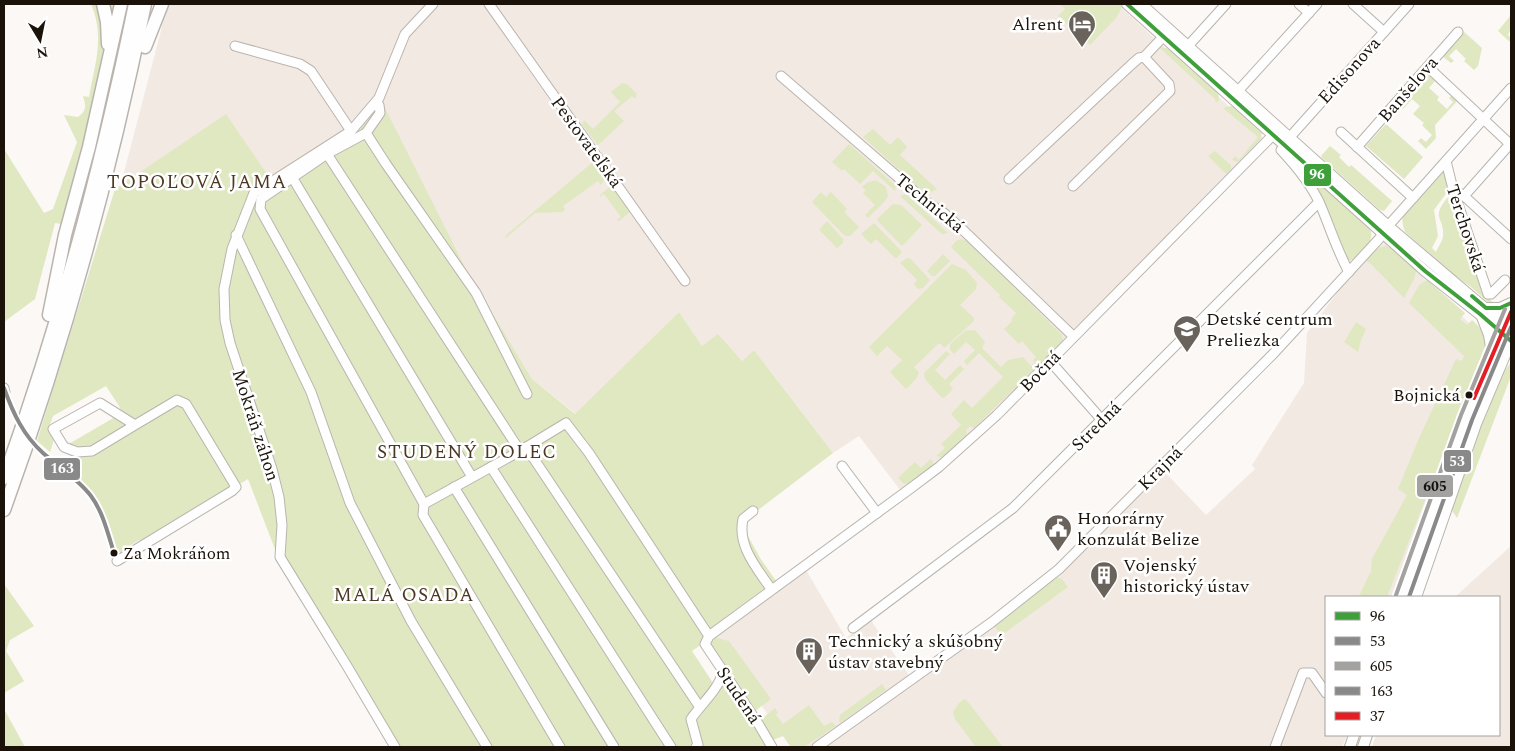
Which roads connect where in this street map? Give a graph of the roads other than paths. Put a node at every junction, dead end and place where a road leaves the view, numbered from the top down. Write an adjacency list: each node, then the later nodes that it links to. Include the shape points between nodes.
1 (103, 4): 23 (highway, via 108,28)
2 (121, 4): 23 (highway)
3 (135, 4): 64 (highway, via 79,240)
4 (146, 4): 27 (highway)
5 (154, 4): 22 (highway)
6 (162, 4): 22 (highway)
7 (434, 4): 32 (street, Mokráň záhon, via 405,34 380,98)
8 (489, 4): 54 (street, Pestovateľská)
9 (1127, 4): 19 (main road)
10 (1141, 4): 21 (main road)
11 (1226, 4): 21 (street)
12 (1299, 4): 16 (street)
13 (1317, 4): 16 (street)
14 (1353, 4): 17 (street)
15 (1409, 4): 17 (street, Edisonova)
16 (1309, 13): 29 (street)
17 (1384, 32): 36 (street, Edisonova)
18 (1458, 32): 25 (street, Banšelova)
19 (1164, 36): 24 (street); 35 (main road)
20 (235, 46): 32 (street, via 300,64 311,71)
21 (1188, 46): 29 (main road)
22 (145, 47): 27 (highway, via 138,73)
23 (108, 56): 64 (highway, via 65,236 44,337)
24 (1144, 57): 43 (street, via 1117,77); 44 (street, via 1170,84 1170,91)
25 (1428, 67): 31 (street); 38 (street, Banšelova)
26 (781, 76): 59 (street, Technická, via 929,204 944,213)
27 (129, 84): 76 (highway, via 76,290)
28 (1511, 88): 31 (street)
29 (1238, 91): 36 (main road)
30 (379, 105): 34 (street, via 380,113)
31 (1483, 119): 37 (street); 41 (street)
32 (351, 131): 50 (street, Mokráň záhon, via 254,193)
33 (1341, 132): 38 (street)
34 (366, 133): 40 (street); 66 (street, via 476,294)
35 (1274, 135): 36 (street); 49 (main road); 59 (street, Bočná)
36 (1290, 137): 49 (main road)
37 (1511, 144): 46 (street)
38 (1357, 147): 47 (street)
39 (1281, 150): 48 (street, via 1297,166)
40 (327, 154): 42 (street); 69 (street)
41 (1446, 161): 45 (street, Terchovská); 47 (street)
42 (292, 176): 72 (street); 75 (street, via 261,198 260,209)
43 (1009, 179)
44 (1073, 186)
45 (1454, 190): 46 (street); 53 (street, Terchovská, via 1488,294)
46 (1464, 196): 51 (street)
47 (1413, 198): 49 (street)
48 (1319, 202): 52 (street); 67 (street, Stredná)
49 (1386, 229): 52 (street, Krajná); 56 (main road, via 1425,270)
50 (236, 235): 88 (street, Mokráň záhon, via 224,289 226,320 230,343 279,497 282,525 280,557); 89 (street, via 311,392 350,503 412,621)
51 (1511, 239)
52 (1349, 272): 95 (street, Krajná, via 1274,353 1059,569 992,622)
53 (1504, 280)
54 (685, 281)
55 (1511, 303): 56 (main road)
56 (1483, 311): 58 (main road); 61 (main road)
57 (1511, 312): 58 (main road)
58 (1506, 330): 60 (main road); 61 (main road)
59 (1073, 336): 63 (street, Bočná)
60 (1511, 342): 65 (main road)
61 (1492, 353): 81 (main road)
62 (1511, 360): 65 (main road)
63 (1050, 361): 67 (street); 78 (street, Bočná, via 977,434)
64 (42, 364): 73 (highway)
65 (1499, 367): 82 (main road)
66 (527, 394)
67 (1102, 420): 83 (street, Stredná, via 1012,508)
68 (135, 425): 68 (street, via 100,403 53,429 64,447 77,452 92,452); 79 (street, via 177,400 186,404 236,487)
69 (523, 449): 71 (street); 84 (street, Studená, via 566,423 589,453); 87 (street)
70 (842, 466): 78 (street)
71 (491, 467): 72 (street); 92 (street)
72 (472, 477): 74 (street)
73 (4, 478)
74 (454, 488): 75 (street); 91 (street)
75 (424, 504): 90 (street, via 423,515)
76 (4, 510)
77 (753, 511): 80 (street, via 743,519 742,541)
78 (877, 513): 80 (street, Bočná)
79 (117, 561)
80 (771, 589): 84 (street, Bočná)
81 (1402, 596)
82 (1416, 596)
83 (853, 628)
84 (707, 640): 85 (street, Studená)
85 (724, 672): 87 (street); 94 (street, Studená)
86 (1325, 692): 96 (street, via 1312,673 1303,673)
87 (700, 706): 93 (street, via 691,719)
88 (394, 747)
89 (487, 747)
90 (560, 747)
91 (614, 747)
92 (671, 747)
93 (696, 747)
94 (772, 747)
95 (817, 747)
96 (1275, 747)

